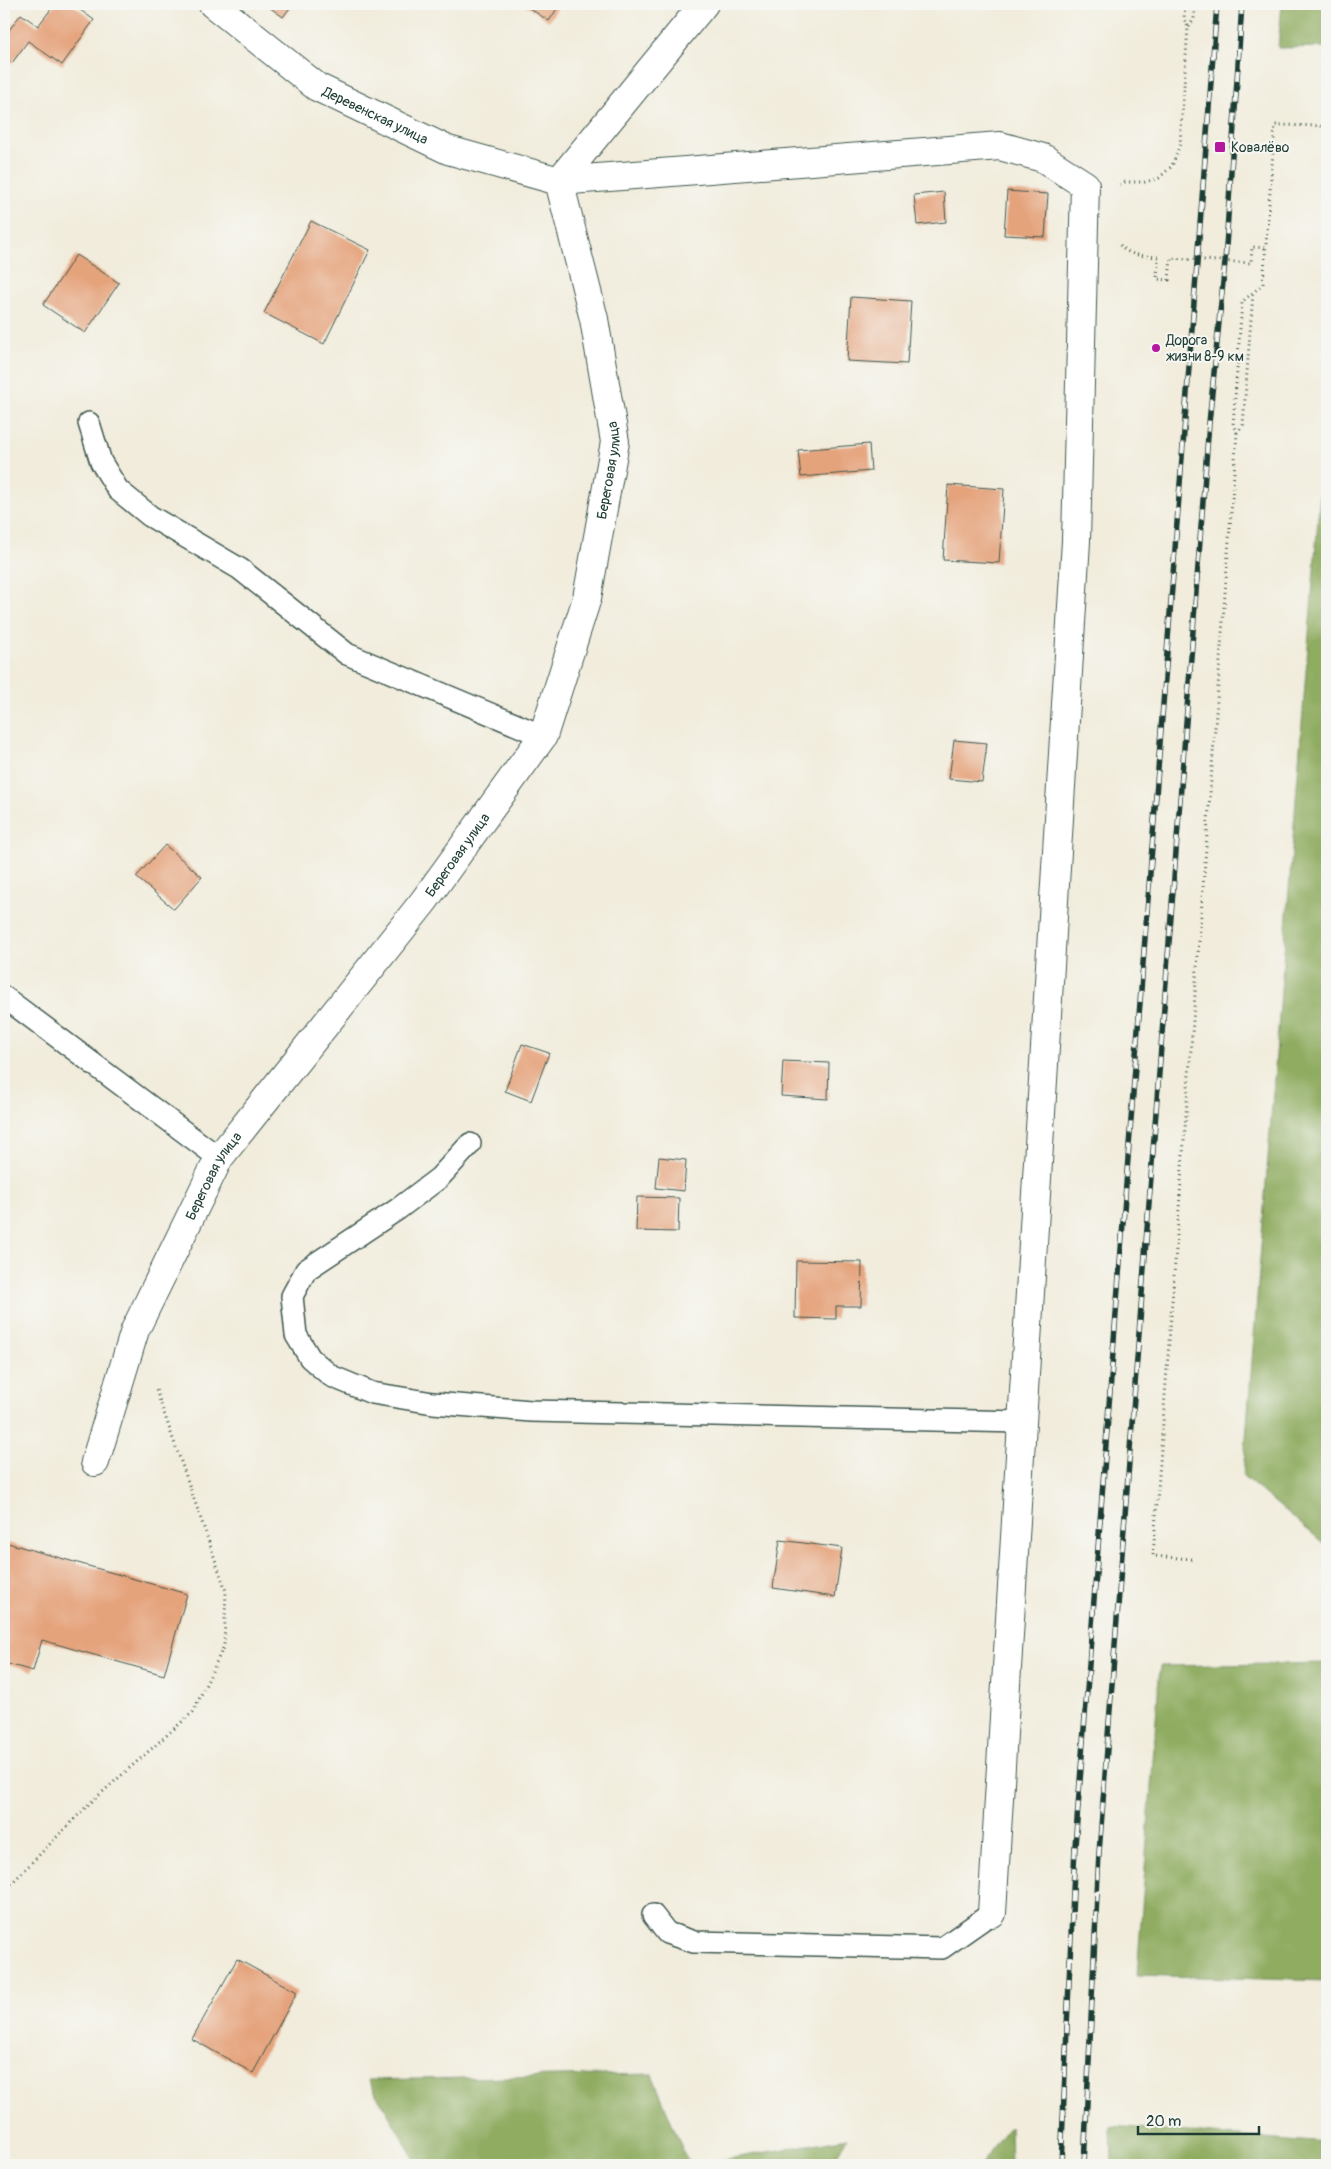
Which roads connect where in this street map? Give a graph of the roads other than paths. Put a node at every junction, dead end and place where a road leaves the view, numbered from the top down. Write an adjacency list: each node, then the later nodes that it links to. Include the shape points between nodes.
1 (214, 4): 3 (street, Деревенская улица, via 317,87 448,150)
2 (704, 4): 3 (street)
3 (559, 181): 5 (street, Береговая улица, via 594,319 615,442 587,598); 9 (street, via 1000,146 1043,158 1085,185 1075,551)
4 (89, 423): 5 (lane, via 101,462 118,490 150,516 240,569 347,654)
5 (542, 736): 8 (street, Береговая улица, via 424,901)
6 (4, 997): 8 (lane)
7 (470, 1144): 9 (lane, via 439,1178 306,1270 292,1296 296,1335 310,1358 331,1376 372,1393 433,1403 531,1411)
8 (219, 1158): 10 (street, Береговая улица, via 135,1330)
9 (1021, 1422): 11 (street)
10 (95, 1462)
11 (992, 1913): 12 (lane, via 942,1948 694,1942 667,1932)
12 (653, 1915)

